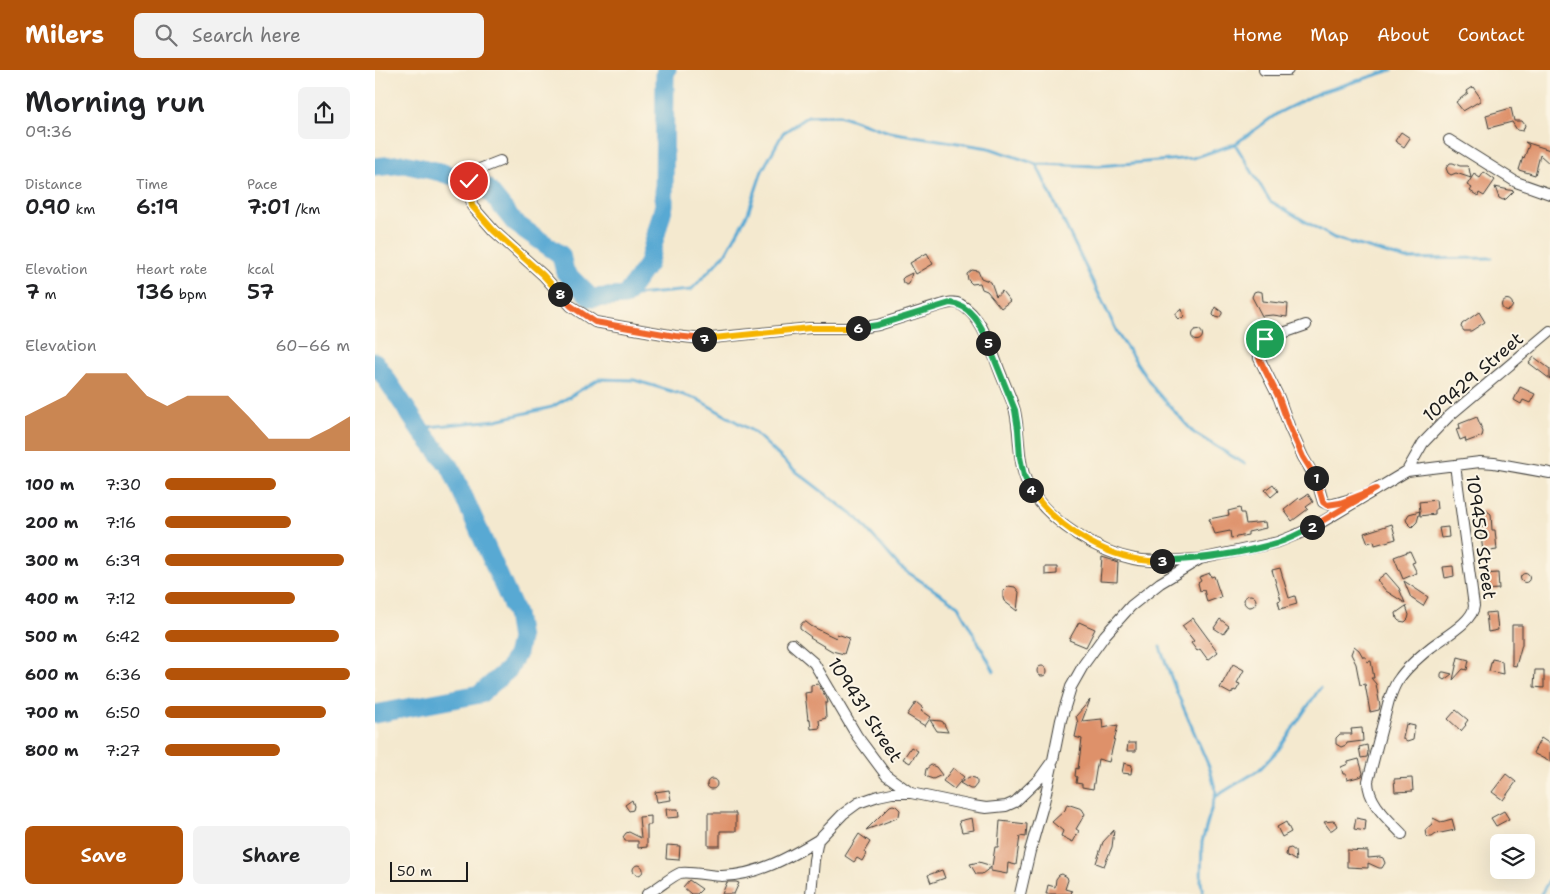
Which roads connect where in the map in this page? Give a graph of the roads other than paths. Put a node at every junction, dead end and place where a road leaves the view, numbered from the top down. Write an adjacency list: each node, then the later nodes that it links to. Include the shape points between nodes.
1 (1264, 70): 2 (street)
2 (1288, 70)
3 (1449, 140): 5 (street, via 1516,182)
4 (500, 161): 12 (street, via 477,170 469,181 472,206 571,306 595,322 702,339 810,328 859,328 957,303 972,314 984,332 1015,410 1024,476 1046,510 1087,540 1121,555 1158,561)
5 (1550, 194)
6 (1306, 325): 11 (street, via 1265,339 1259,349 1259,358 1317,481 1323,502 1335,504)
7 (1550, 331): 9 (street, 109429 Street, via 1447,417 1423,444)
8 (1455, 466): 9 (street, 109450 Street); 10 (street, 109450 Street, via 1480,462); 16 (street, 109450 Street, via 1474,612 1406,670 1393,688 1370,771 1368,788 1375,804)
9 (1407, 471): 11 (street, 109429 Street)
10 (1550, 473)
11 (1376, 489): 12 (street, 109429 Street, via 1317,525 1278,542)
12 (1200, 559): 14 (street, 109429 Street, via 1131,606 1105,635 1071,687)
13 (792, 644): 15 (street, 109431 Street, via 815,663 857,736 886,775)
14 (1053, 760): 15 (street, 109429 Street, via 1027,791 1006,806 973,806); 20 (street)
15 (911, 793): 17 (street, 109429 Street, via 892,793 859,803 843,814)
16 (1402, 834)
17 (818, 840): 18 (street, via 765,868 738,875 688,872); 19 (street)
18 (647, 894)
19 (811, 894)
20 (1020, 894)

